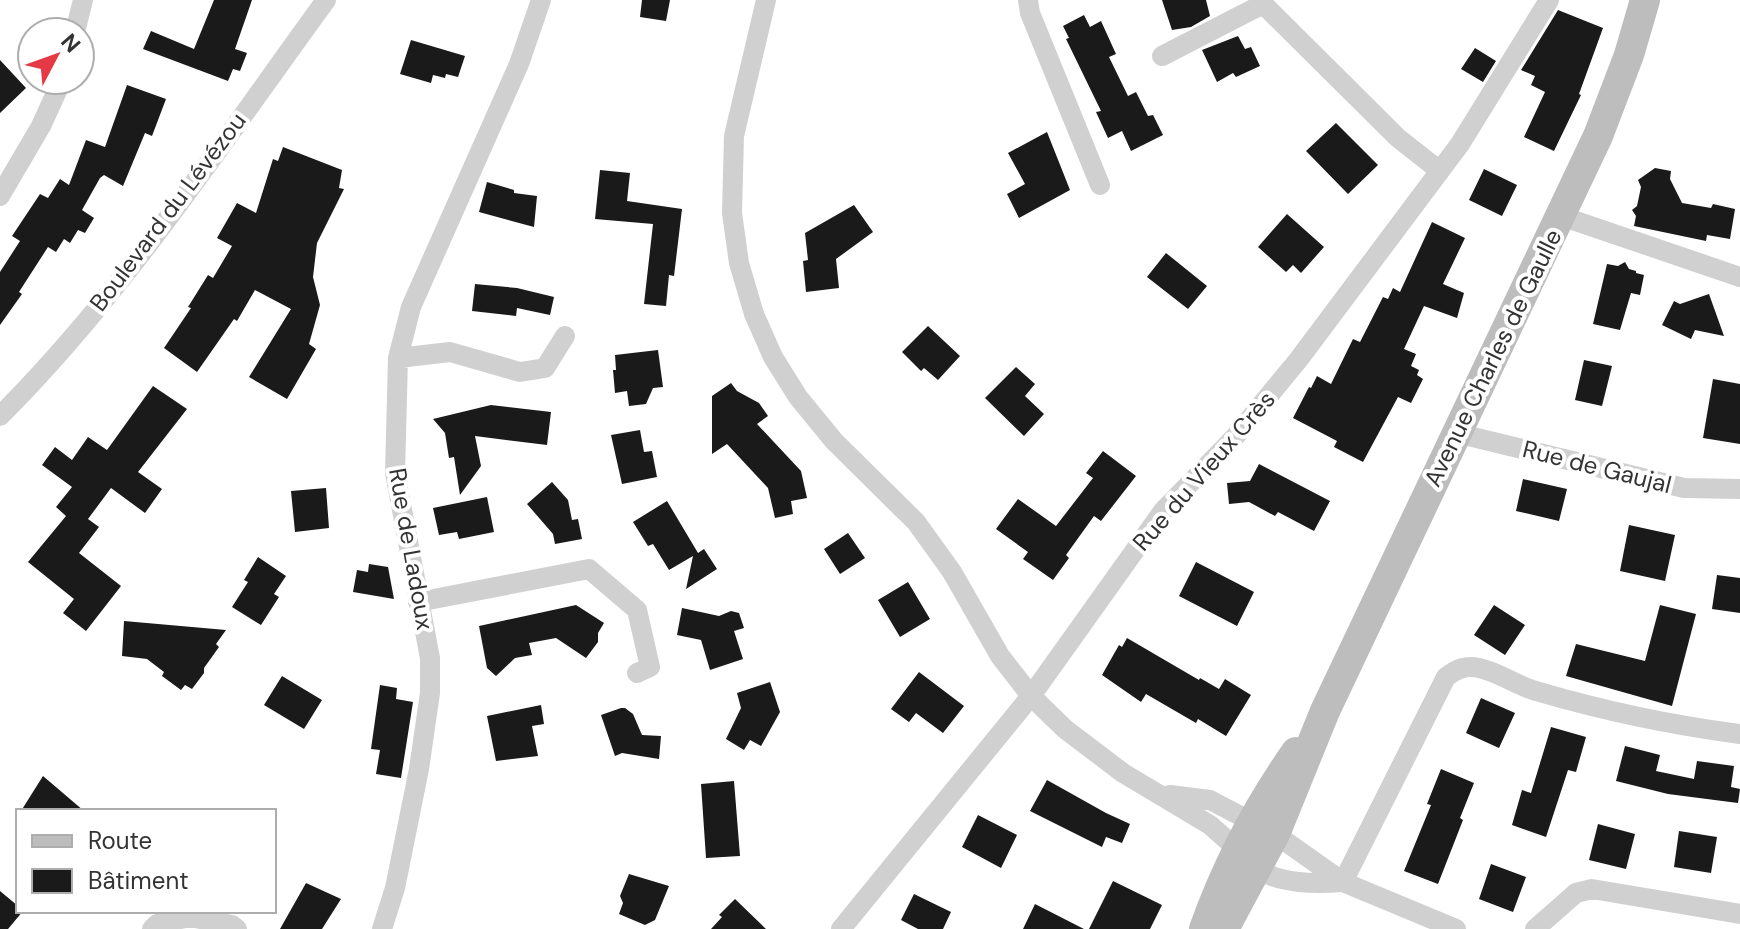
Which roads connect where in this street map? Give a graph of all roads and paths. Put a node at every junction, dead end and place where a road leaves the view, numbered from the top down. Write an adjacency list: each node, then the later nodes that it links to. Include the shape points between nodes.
1 (326, 0): 17 (street, Boulevard du Lévézou, via 91,316)
2 (541, 0): 16 (street, Rue de Ladoux, via 519,64 411,307)
3 (766, 0): 22 (street, via 731,169 739,263 754,314 798,397 834,441 916,522)
4 (1028, 0): 11 (street)
5 (1549, 0): 10 (street, Rue du Vieux Crès)
6 (1645, 0): 13 (main road, Avenue Charles de Gaulle, via 1598,136)
7 (1261, 2): 8 (street); 10 (street, via 1398,138)
8 (1162, 56)
9 (55, 96): 12 (street)
10 (1440, 171): 22 (street, Rue du Vieux Crès, via 1290,371 1163,511)
11 (1100, 185)
12 (0, 196)
13 (1561, 216): 14 (street); 18 (main road, Avenue Charles de Gaulle)
14 (1740, 277)
15 (565, 336): 16 (street, via 545,368 520,372 450,352)
16 (398, 358): 20 (street, Rue de Ladoux, via 395,473)
17 (0, 416)
18 (1456, 433): 19 (street, Rue de Gaujal, via 1684,488); 23 (main road, Avenue Charles de Gaulle)
19 (1740, 489)
20 (418, 602): 21 (street, via 589,569 637,610 650,667); 32 (street, Rue de Ladoux, via 430,658 430,693 395,888)
21 (637, 673)
22 (1031, 696): 25 (street, via 1123,773); 33 (street, Rue du Vieux Crès)
23 (1325, 711): 26 (main road, Avenue Charles de Gaulle); 26 (main road, Avenue Charles de Gaulle, via 1270,789)
24 (1740, 734): 27 (street, via 1607,712 1530,690 1480,668 1460,667 1446,677)
25 (1162, 794): 26 (street, via 1210,825); 26 (street, via 1210,800)
26 (1256, 844): 27 (street); 27 (street, via 1273,879); 34 (main road, Avenue Charles de Gaulle); 35 (main road, Avenue Charles de Gaulle, via 1241,900)
27 (1343, 882): 36 (street)
28 (187, 914): 30 (street); 31 (street)
29 (1740, 914): 37 (street, via 1592,889 1576,893)
30 (152, 929)
31 (237, 929)
32 (382, 929)
33 (841, 929)
34 (1204, 929)
35 (1224, 929)
36 (1456, 929)
37 (1535, 929)

